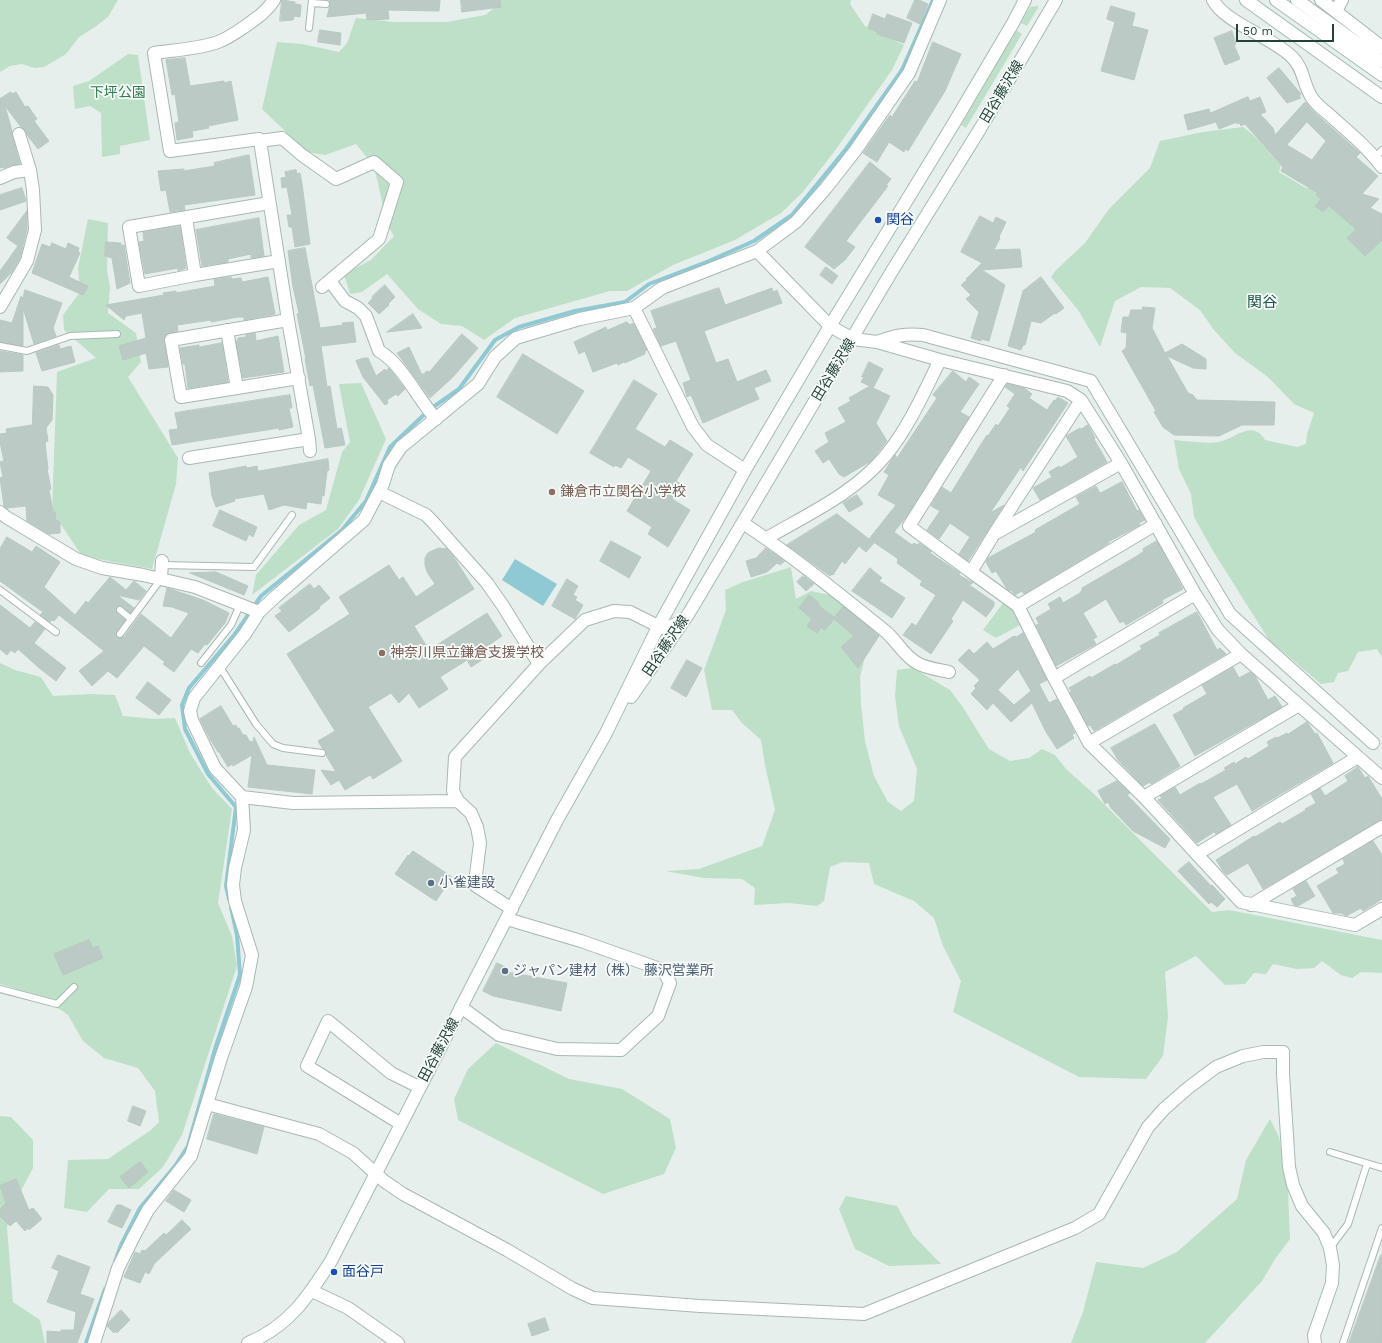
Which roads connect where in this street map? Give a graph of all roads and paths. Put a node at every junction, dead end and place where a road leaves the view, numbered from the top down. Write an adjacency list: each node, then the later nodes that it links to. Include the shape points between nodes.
1 (274, 0): 20 (street, via 268,10 218,42 154,53 170,151 259,138)
2 (940, 0): 26 (street, via 909,73 855,151 796,222)
3 (1024, 0): 32 (street, 田谷藤沢線, via 954,123)
4 (1056, 0): 35 (street, 田谷藤沢線)
5 (1213, 0): 21 (street, via 1224,12 1282,48 1293,58 1313,99)
6 (1246, 0): 18 (street)
7 (1276, 0): 17 (street)
8 (1297, 0): 16 (street)
9 (1321, 0): 13 (street)
10 (1342, 0): 13 (street)
11 (312, 1): 12 (lane); 14 (lane)
12 (326, 4)
13 (1336, 12): 15 (street)
14 (309, 28)
15 (1382, 46)
16 (1382, 61)
17 (1382, 75)
18 (1382, 97)
19 (19, 134): 22 (street)
20 (260, 141): 24 (street); 43 (street, via 282,138 336,178 374,162 397,182 379,239 326,284 366,316 379,351 397,367)
21 (1380, 158)
22 (30, 170): 23 (street, via 14,172); 29 (street, via 35,230 27,261)
23 (0, 178)
24 (269, 203): 25 (street); 27 (street)
25 (186, 218): 28 (street); 28 (street, via 129,227 139,286)
26 (757, 251): 30 (street, via 662,288); 32 (street)
27 (280, 261): 28 (street); 31 (street)
28 (195, 275)
29 (0, 307)
30 (634, 308): 43 (street, via 580,319 516,338 495,357 478,384); 48 (street, via 693,427 707,445)
31 (288, 320): 33 (street); 40 (street)
32 (830, 326): 35 (street); 48 (street, 田谷藤沢線)
33 (227, 330): 41 (street); 41 (street, via 171,340 181,397)
34 (117, 334): 37 (lane, via 70,336 27,351)
35 (853, 339): 36 (street); 52 (street, 田谷藤沢線)
36 (877, 342): 38 (street); 79 (street, via 894,336 923,335 1091,381 1230,614)
37 (0, 346)
38 (940, 360): 39 (street); 55 (street, via 908,424 886,455 865,477 841,495)
39 (1004, 375): 42 (street, via 1067,391); 57 (street, via 909,526)
40 (299, 378): 41 (street); 44 (street)
41 (237, 388)
42 (1081, 400): 47 (street); 54 (street)
43 (435, 417): 49 (street, via 401,447 389,465)
44 (309, 439): 45 (street); 46 (street)
45 (310, 451)
46 (189, 458)
47 (1121, 463): 53 (street); 54 (street)
48 (745, 470): 67 (street, 田谷藤沢線)
49 (379, 492): 64 (street, via 364,520); 72 (street, via 432,521 487,583)
50 (292, 516): 56 (lane, via 254,567)
51 (2, 518): 58 (street, via 76,559 102,568)
52 (743, 523): 55 (street); 66 (street, 田谷藤沢線)
53 (1156, 524): 60 (street); 62 (street)
54 (994, 534): 57 (street)
55 (767, 538): 74 (street, via 894,638 918,664)
56 (162, 563): 58 (street)
57 (971, 572): 62 (street)
58 (161, 579): 61 (street, via 195,586); 65 (lane)
59 (0, 590): 68 (lane)
60 (1195, 594): 70 (street, via 1218,630); 75 (street)
61 (240, 605): 64 (street); 71 (lane, via 231,625)
62 (1018, 606): 75 (street)
63 (120, 610): 65 (lane)
64 (259, 612): 73 (street, via 246,634)
65 (130, 619): 69 (lane)
66 (682, 621): 67 (street, via 669,627); 77 (street, 田谷藤沢線)
67 (658, 627): 72 (street, via 630,612 614,611 585,620); 77 (street, 田谷藤沢線)
68 (56, 632)
69 (120, 634)
70 (1241, 654): 76 (street); 78 (street)
71 (201, 663)
72 (539, 664): 85 (street, via 455,757 453,791)
73 (220, 667): 80 (lane, via 256,724 273,744 283,748); 83 (street, via 194,698 190,711 215,768)
74 (949, 672)
75 (1054, 678): 78 (street)
76 (1299, 705): 81 (street); 84 (street)
77 (605, 735): 90 (street, 田谷藤沢線, via 557,820)
78 (1089, 743): 84 (street)
79 (1373, 743)
80 (322, 753)
81 (1358, 758): 82 (street); 87 (street)
82 (1382, 778)
83 (242, 798): 85 (street, via 293,803); 95 (street, via 244,830 233,885 235,901 252,955 246,987)
84 (1144, 798): 87 (street)
85 (458, 801): 90 (street, via 471,812 477,827 480,843 476,886)
86 (1382, 827): 88 (street)
87 (1197, 854): 88 (street, via 1240,902)
88 (1251, 905): 89 (street, via 1355,925)
89 (1382, 909)
90 (509, 914): 93 (street, 田谷藤沢線); 93 (street, via 663,970 670,983 658,1016 622,1050 557,1049 500,1035)
91 (74, 987): 92 (lane, via 57,1004)
92 (0, 989)
93 (461, 1007): 94 (street, 田谷藤沢線)
94 (419, 1087): 96 (street, 田谷藤沢線); 96 (street, via 391,1073 328,1021 307,1066)
95 (207, 1104): 100 (street, via 319,1134 353,1153); 104 (street, via 191,1156 148,1210 118,1268)
96 (401, 1124): 100 (street, 田谷藤沢線)
97 (1330, 1152): 98 (lane)
98 (1367, 1164): 99 (lane); 102 (lane, via 1348,1224)
99 (1382, 1168)
100 (375, 1174): 102 (street, via 403,1194 593,1298 864,1314 1075,1228 1099,1214 1148,1127 1164,1109 1216,1067 1243,1056 1283,1052 1289,1167 1293,1184 1302,1206 1324,1232); 103 (street, 田谷藤沢線, via 345,1236)
101 (1382, 1228): 108 (lane)
102 (1330, 1248): 107 (street, via 1333,1265 1332,1283 1314,1335)
103 (312, 1291): 105 (street, 田谷藤沢線, via 282,1324); 106 (street, via 348,1308)
104 (94, 1343)
105 (248, 1343)
106 (398, 1343)
107 (1315, 1343)
108 (1343, 1343)

